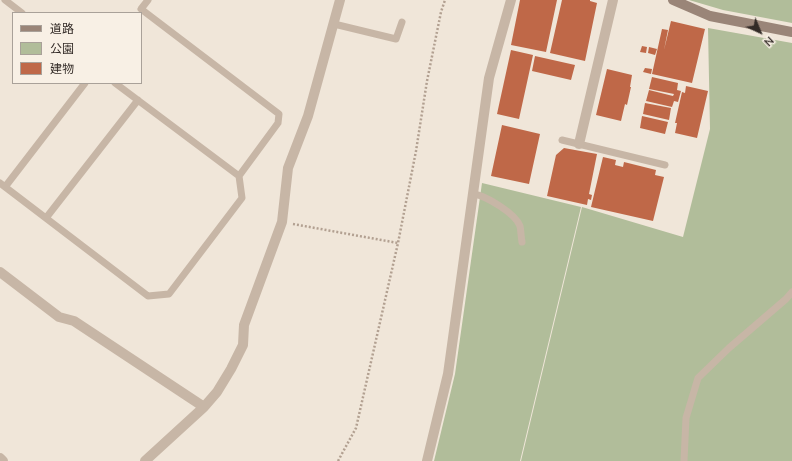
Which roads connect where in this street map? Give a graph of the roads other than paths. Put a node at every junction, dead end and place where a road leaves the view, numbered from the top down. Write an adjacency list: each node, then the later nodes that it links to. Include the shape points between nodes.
1 (5, 0): 8 (lane)
2 (148, 0): 7 (lane)
3 (340, 0): 11 (street)
4 (511, 0): 21 (street, via 489,78)
5 (613, 0): 17 (street)
6 (673, 0): 12 (main road, via 710,16)
7 (140, 11)
8 (21, 12)
9 (142, 12): 19 (lane, via 279,114 278,123)
10 (402, 22): 11 (lane, via 396,39)
11 (334, 24): 26 (street, via 308,116 288,168 282,222 244,325 244,345 217,392)
12 (792, 32)
13 (84, 84): 20 (lane)
14 (116, 84): 15 (lane)
15 (138, 100): 19 (lane); 22 (lane)
16 (562, 140): 17 (lane)
17 (579, 144): 18 (lane)
18 (665, 165)
19 (239, 176): 22 (lane, via 242,198 169,294 148,296)
20 (3, 185): 22 (lane)
21 (474, 194): 23 (lane, via 481,195 513,217 520,226); 30 (street, via 448,374)
22 (46, 218)
23 (522, 242)
24 (2, 277): 26 (street, via 59,317 74,321)
25 (792, 292): 31 (lane, via 698,378 686,418)
26 (204, 407): 29 (street)
27 (0, 458): 28 (street)
28 (3, 461)
29 (146, 461)
30 (427, 461)
31 (684, 461)

